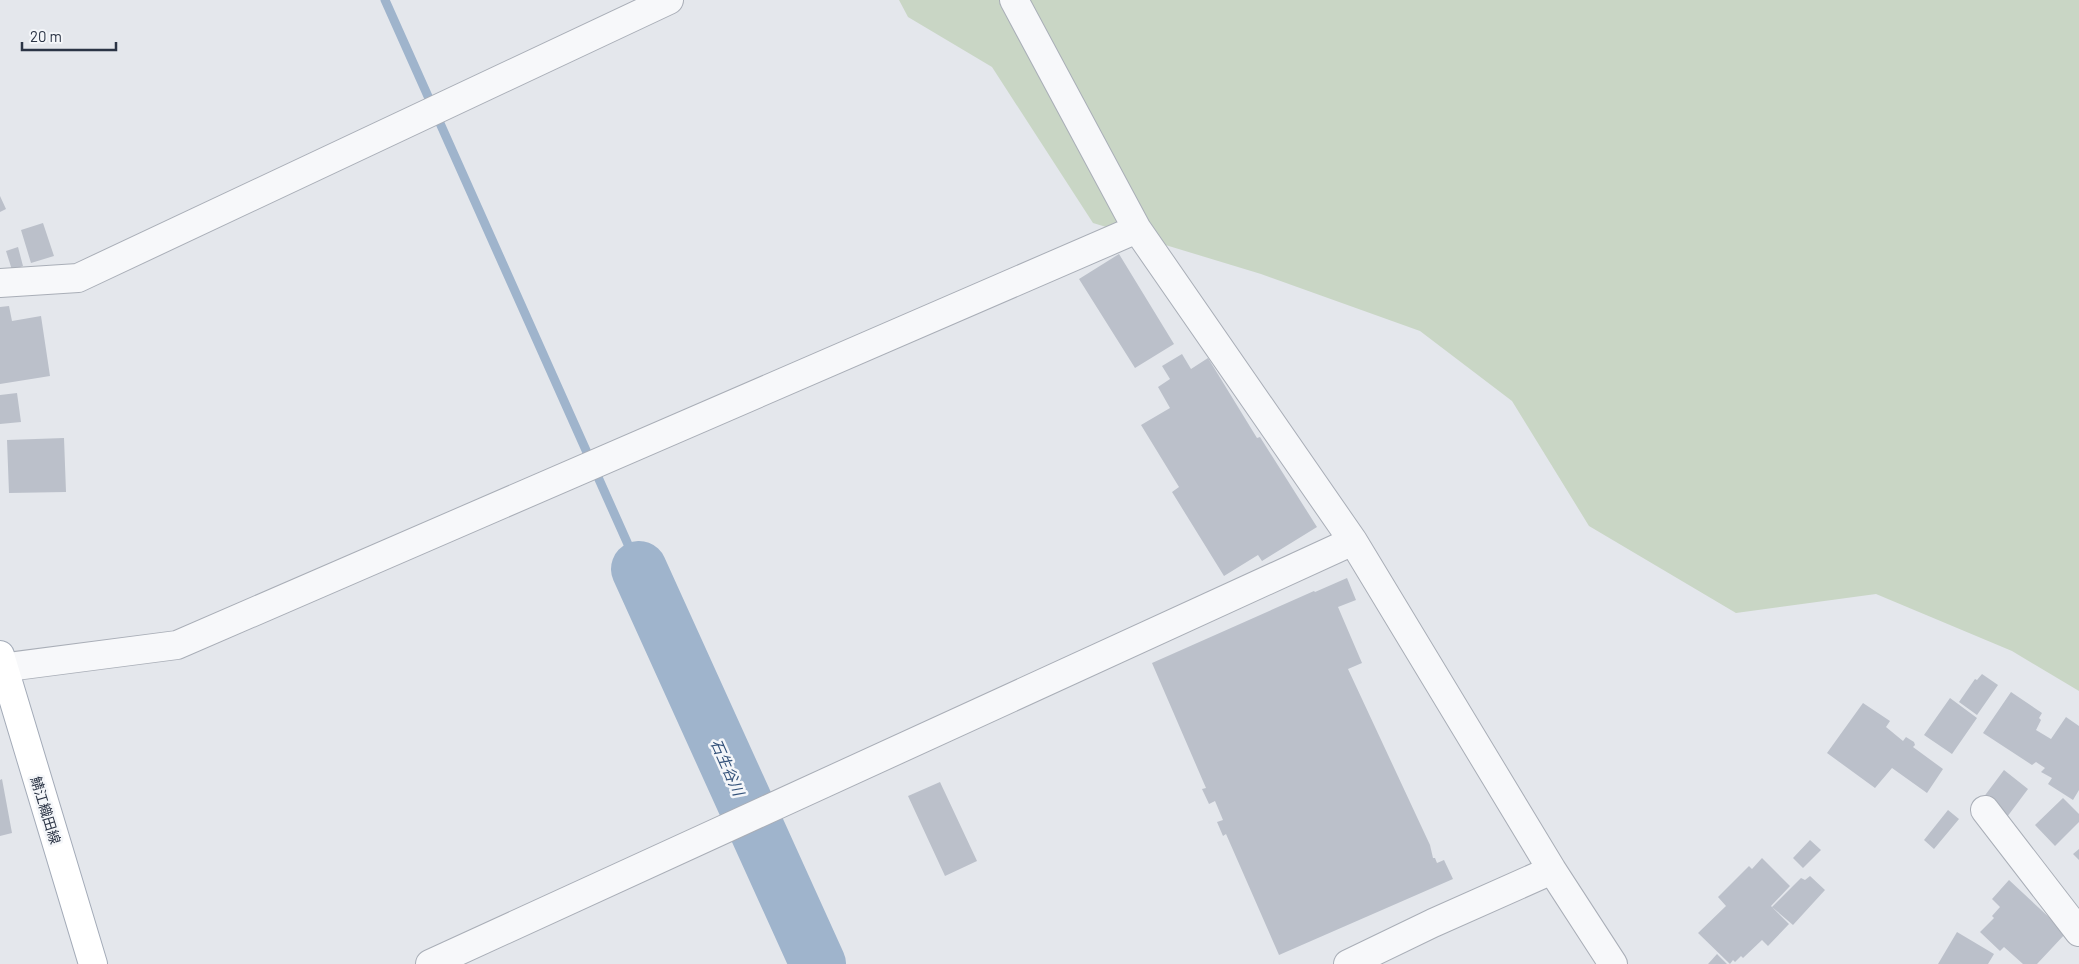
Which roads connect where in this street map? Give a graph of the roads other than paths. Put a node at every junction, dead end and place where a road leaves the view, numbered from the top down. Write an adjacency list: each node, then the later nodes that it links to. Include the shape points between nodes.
1 (670, 0): 4 (street, via 78,278)
2 (1014, 0): 3 (street)
3 (1137, 229): 5 (street); 6 (street, via 177,646)
4 (0, 283)
5 (1352, 541): 8 (street); 11 (street)
6 (1, 664): 10 (main road, 鯖江織田線)
7 (1985, 810): 9 (street)
8 (1552, 870): 12 (street); 13 (street)
9 (2079, 932)
10 (93, 964)
11 (430, 964)
12 (1348, 964)
13 (1613, 964)

